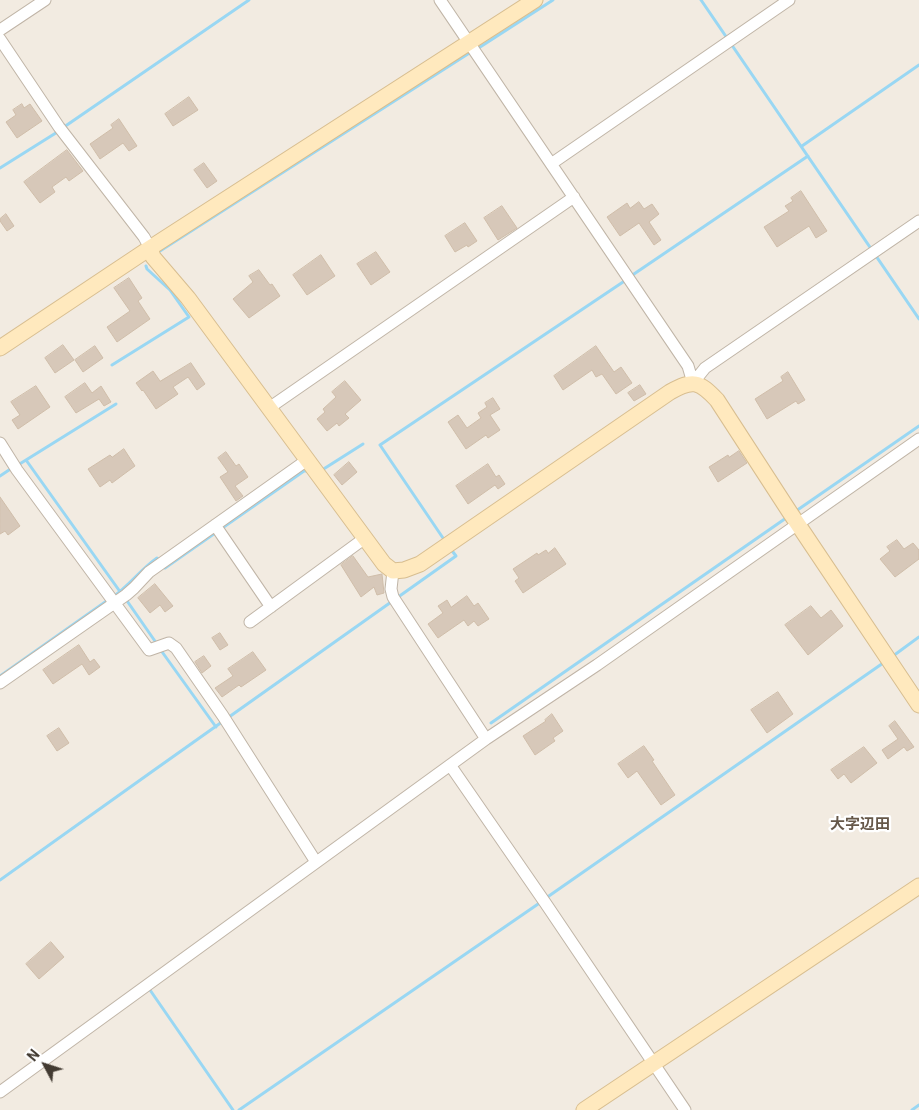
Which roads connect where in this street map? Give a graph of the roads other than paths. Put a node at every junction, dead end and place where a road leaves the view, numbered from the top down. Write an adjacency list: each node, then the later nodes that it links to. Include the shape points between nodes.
1 (45, 0): 5 (street)
2 (440, 0): 7 (street)
3 (534, 0): 7 (street)
4 (789, 0): 8 (street)
5 (0, 30)
6 (0, 39): 11 (street, via 61,130)
7 (472, 47): 8 (street); 11 (street)
8 (551, 164): 9 (street)
9 (574, 197): 13 (street, via 688,366); 14 (street)
10 (919, 222): 13 (street, via 706,368)
11 (150, 248): 12 (street); 14 (street, via 152,257 188,298)
12 (0, 348)
13 (693, 383): 18 (street, via 703,386 716,400); 21 (street, via 670,392 420,564)
14 (269, 408): 17 (street)
15 (919, 439): 18 (street)
16 (0, 443): 22 (street, via 17,470)
17 (312, 467): 19 (street); 20 (street)
18 (793, 518): 26 (street); 27 (street, via 597,666)
19 (218, 529): 22 (street, via 161,563); 23 (street)
20 (364, 538): 21 (street); 23 (street)
21 (393, 571): 27 (street, via 395,600)
22 (121, 598): 25 (street); 29 (street, via 149,650 169,643 176,648)
23 (271, 607): 24 (street)
24 (250, 622)
25 (0, 683)
26 (919, 705)
27 (486, 739): 28 (street)
28 (450, 765): 29 (street); 31 (street)
29 (316, 862): 32 (street)
30 (919, 886): 31 (street)
31 (653, 1064): 33 (street); 34 (street)
32 (0, 1092)
33 (584, 1110)
34 (685, 1110)

